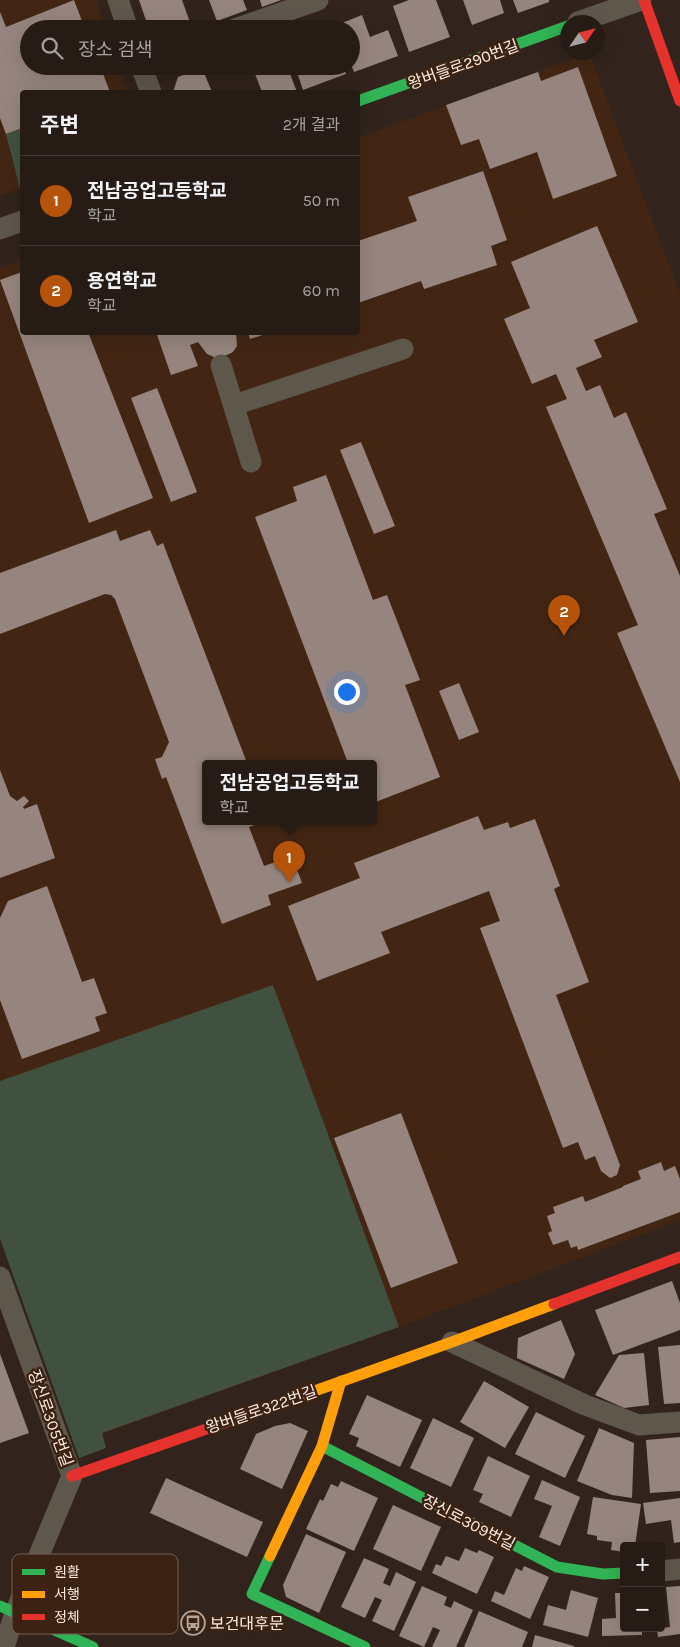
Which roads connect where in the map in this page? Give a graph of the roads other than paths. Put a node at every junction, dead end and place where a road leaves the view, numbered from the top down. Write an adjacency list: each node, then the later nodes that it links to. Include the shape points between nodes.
1 (118, 0): 5 (street)
2 (318, 0): 6 (street)
3 (643, 0): 4 (street); 11 (street)
4 (599, 15)
5 (125, 20)
6 (261, 20)
7 (560, 29): 10 (street, 왕버들로290번길)
8 (145, 75): 9 (street)
9 (150, 90)
10 (360, 100)
11 (680, 101)
12 (20, 222): 13 (street)
13 (0, 229)
14 (403, 349): 16 (street)
15 (221, 365): 16 (street)
16 (234, 405): 17 (street)
17 (251, 462)
18 (680, 1257): 20 (street, 왕버들로322번길)
19 (0, 1277): 24 (street, 장신로305번길)
20 (452, 1342): 21 (street, 왕버들로322번길); 22 (street, via 585,1405 639,1425)
21 (341, 1381): 23 (street); 24 (street, 왕버들로322번길)
22 (680, 1422)
23 (322, 1446): 28 (street, 장신로309번길, via 557,1567); 33 (street, via 252,1594)
24 (72, 1476): 25 (street, 장신로305번길)
25 (34, 1554)
26 (680, 1569): 27 (street)
27 (665, 1571)
28 (620, 1573)
29 (7, 1609): 31 (street, 장신로305번길)
30 (63, 1634): 32 (street)
31 (4, 1647)
32 (92, 1647)
33 (366, 1647)

